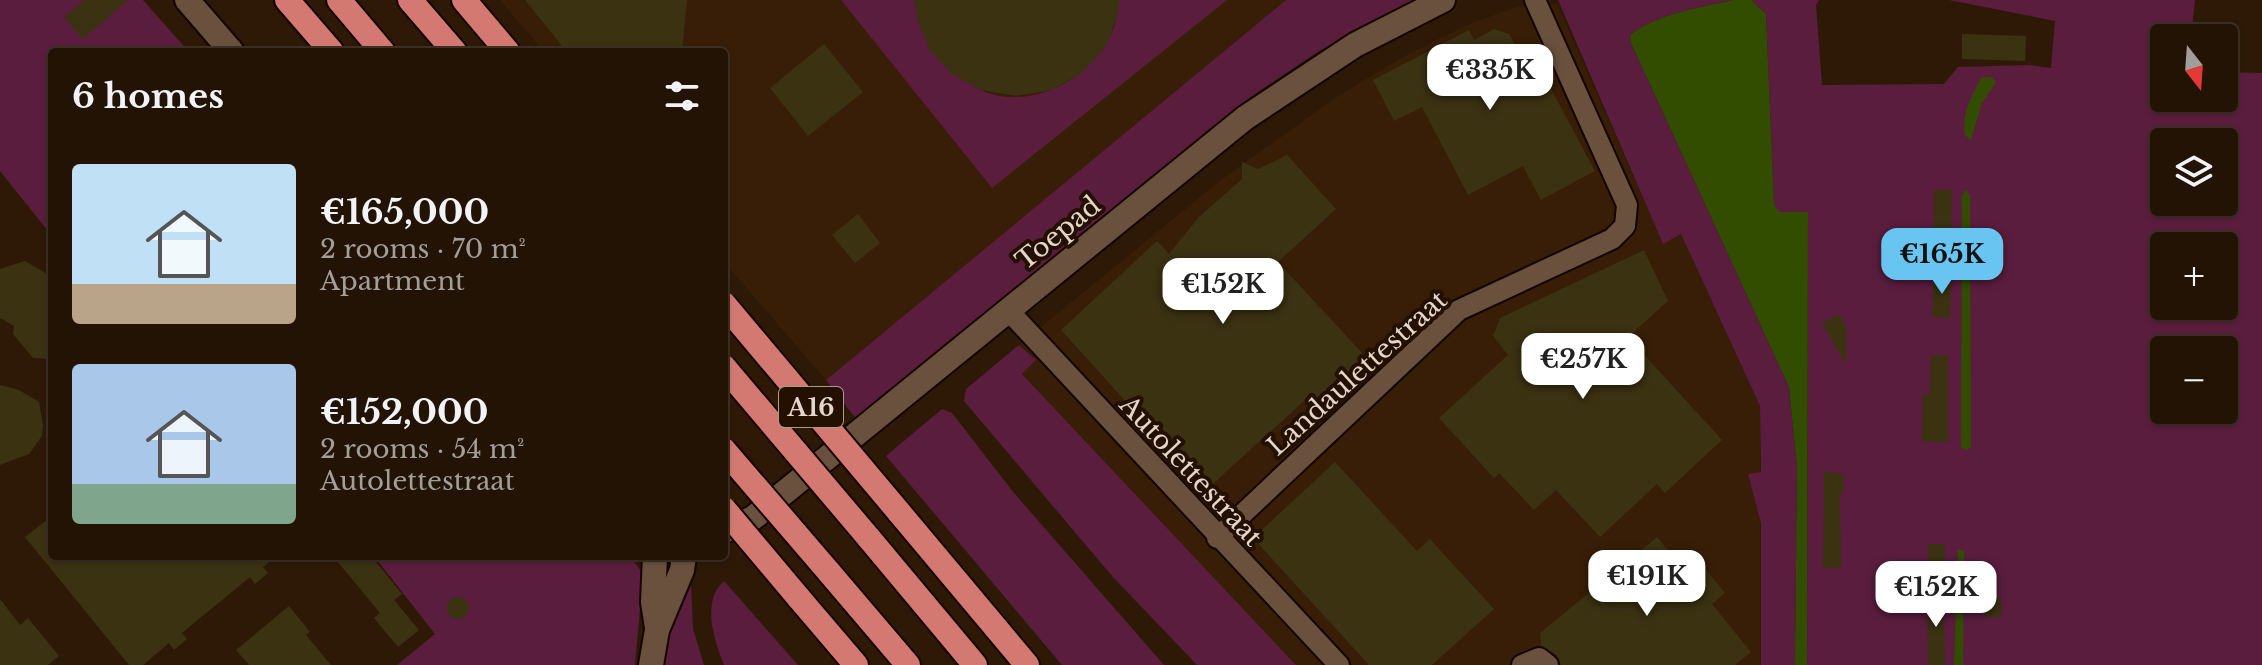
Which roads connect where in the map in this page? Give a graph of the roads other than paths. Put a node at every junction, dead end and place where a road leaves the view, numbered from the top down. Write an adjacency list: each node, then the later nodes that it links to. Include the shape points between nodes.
1 (187, 0): 8 (street)
2 (287, 0): 9 (highway)
3 (339, 0): 10 (highway)
4 (410, 0): 11 (highway)
5 (464, 0): 12 (highway)
6 (1443, 0): 14 (street, Toepad, via 1355,45 1245,118)
7 (1535, 0): 19 (street, Landaulettestraat, via 1627,205 1625,226 1612,239 1459,310)
8 (229, 48)
9 (329, 48)
10 (380, 48)
11 (452, 48)
12 (505, 48)
13 (728, 309): 27 (highway, A16, bridge)
14 (1008, 310): 18 (street, Toepad, via 753,518); 19 (street, Autolettestraat)
15 (728, 372): 26 (highway, A16, bridge)
16 (728, 455): 25 (highway, bridge)
17 (728, 514): 24 (highway, bridge)
18 (728, 529)
19 (1217, 538): 28 (street, Autolettestraat)
20 (655, 560): 22 (street)
21 (683, 560): 22 (street)
22 (657, 630): 23 (street)
23 (651, 665)
24 (856, 665)
25 (908, 665)
26 (975, 665)
27 (1027, 665)
28 (1339, 665)
29 (1522, 665): 30 (street, via 1539,658)
30 (1548, 665)

